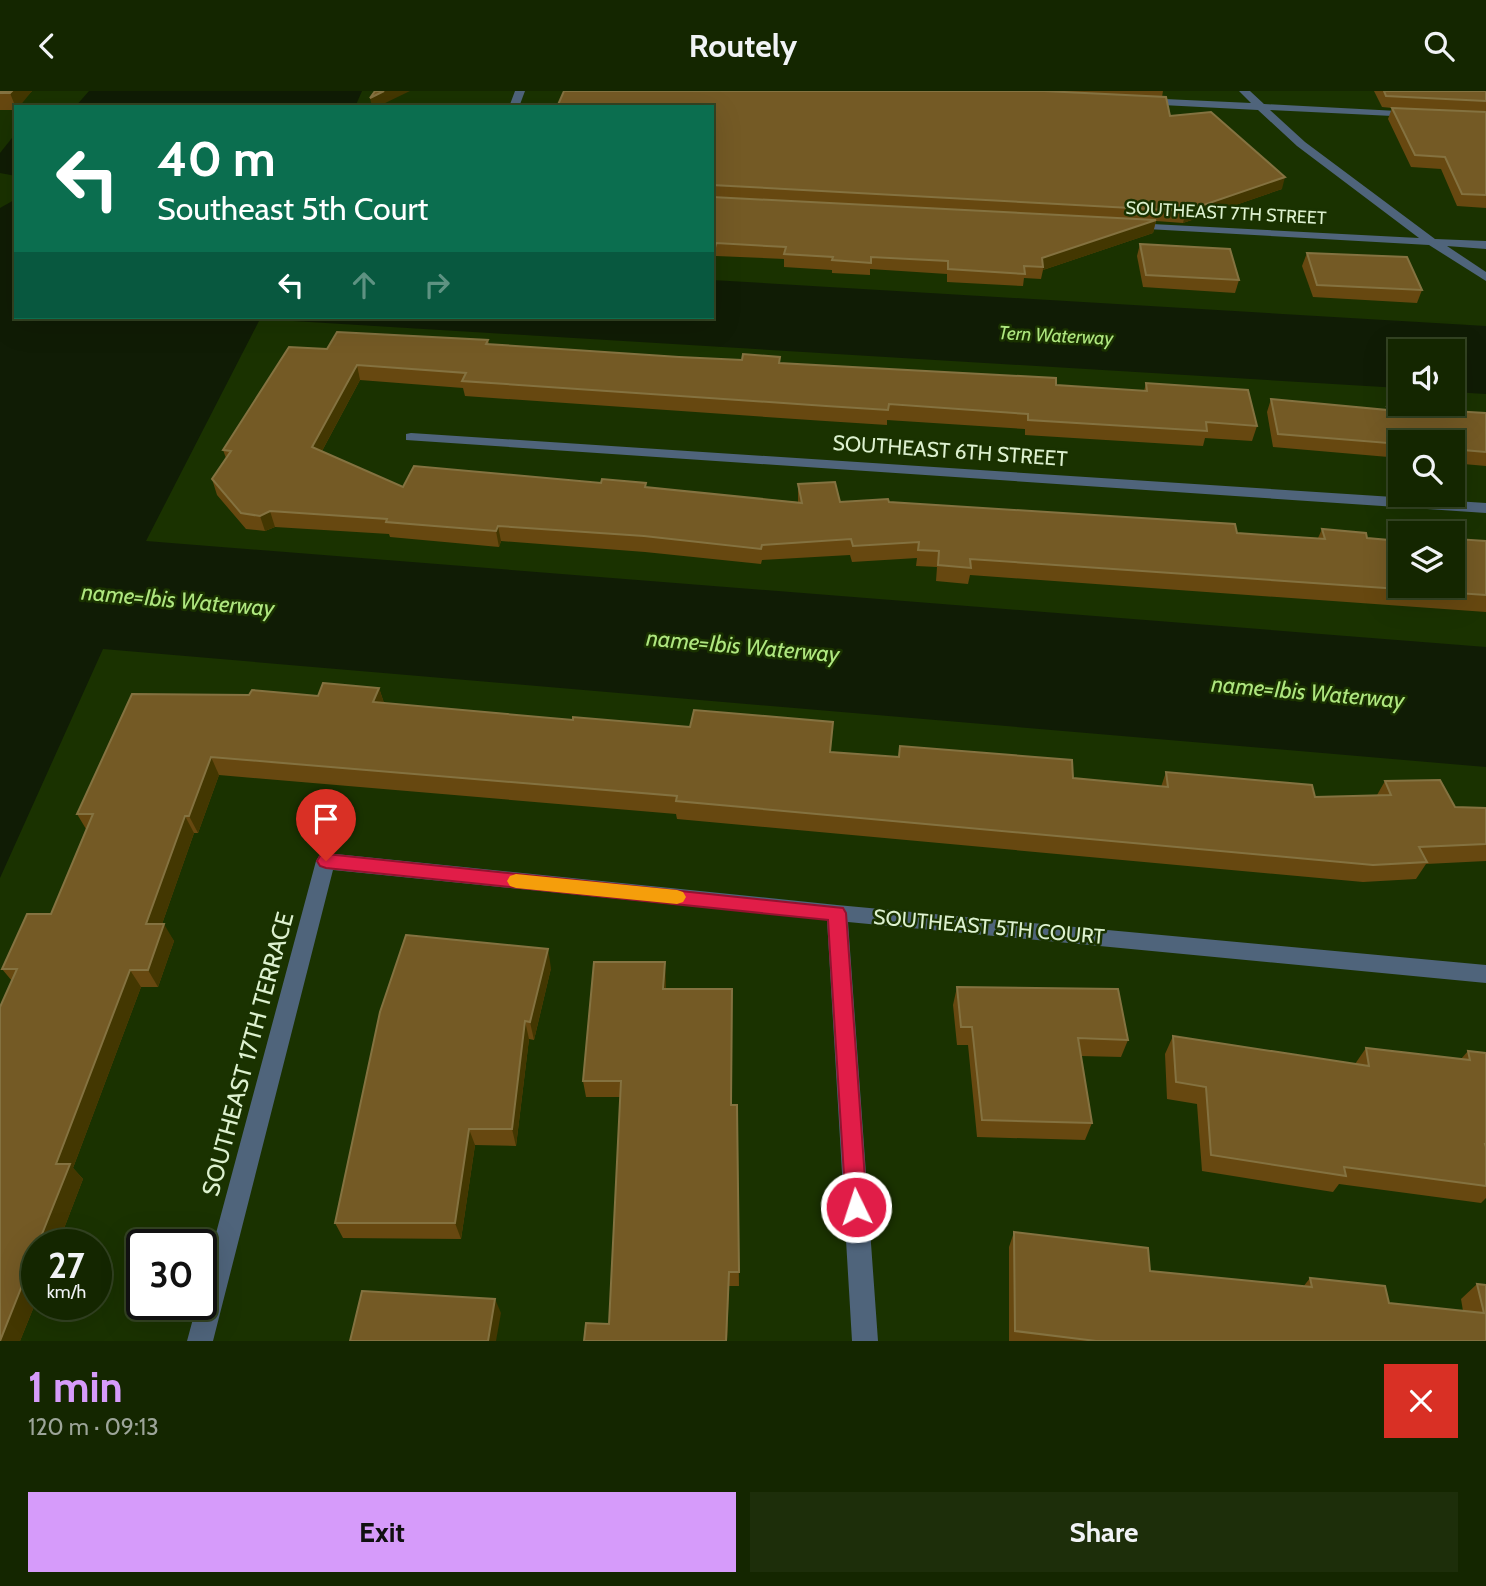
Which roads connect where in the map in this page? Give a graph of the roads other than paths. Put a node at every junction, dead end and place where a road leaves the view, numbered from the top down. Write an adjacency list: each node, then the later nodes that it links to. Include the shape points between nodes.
1 (1244, 91): 3 (street)
2 (1138, 101): 3 (street)
3 (1259, 107): 4 (street); 6 (street)
4 (1419, 114)
5 (1114, 225): 6 (street, SOUTHEAST 7TH STREET)
6 (1432, 242): 7 (street, SOUTHEAST 7TH STREET); 8 (street)
7 (1486, 245)
8 (1486, 277)
9 (411, 437): 10 (street, SOUTHEAST 6TH STREET)
10 (1486, 508)
11 (326, 861): 12 (street, SOUTHEAST 5TH COURT); 14 (street, SOUTHEAST 17TH TERRACE)
12 (837, 913): 13 (street, SOUTHEAST 5TH COURT); 15 (street)
13 (1486, 974)
14 (200, 1341)
15 (865, 1341)

